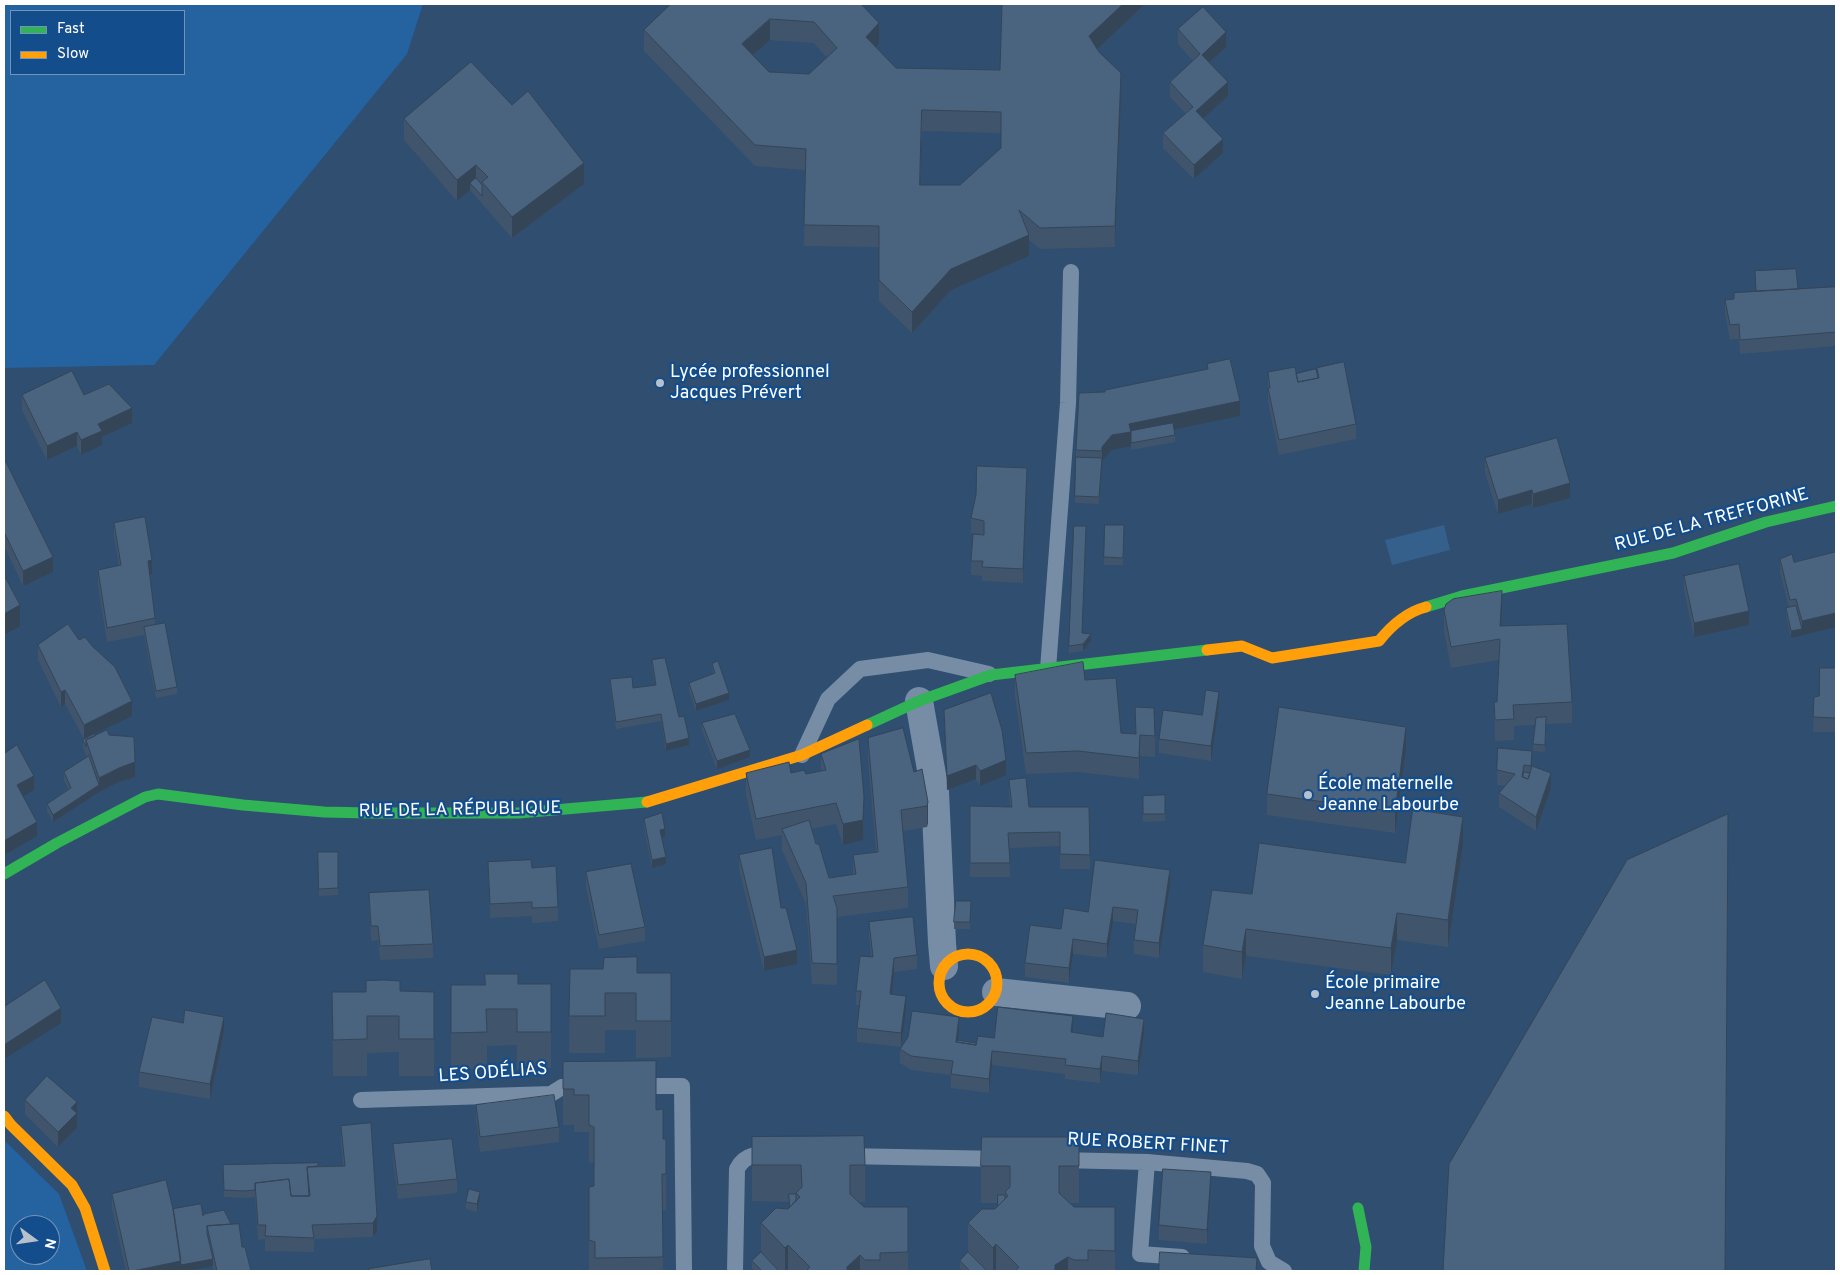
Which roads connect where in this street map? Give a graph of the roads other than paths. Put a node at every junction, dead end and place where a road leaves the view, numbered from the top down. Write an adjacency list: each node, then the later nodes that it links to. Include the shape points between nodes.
1 (1071, 272): 4 (lane, via 1068,403)
2 (1836, 506): 3 (street, RUE DE LA TREFFORINE, via 1766,522 1673,553)
3 (1596, 569): 4 (street, RUE DE LA RÉPUBLIQUE, via 1462,596 1418,609 1390,627 1379,641 1272,658 1242,646)
4 (1048, 669): 5 (street, RUE DE LA RÉPUBLIQUE)
5 (991, 675): 6 (street, RUE DE LA RÉPUBLIQUE); 7 (lane, via 928,660 860,669 828,700)
6 (919, 701): 7 (street, RUE DE LA RÉPUBLIQUE); 9 (street, via 935,792)
7 (802, 755): 8 (street, RUE DE LA RÉPUBLIQUE, via 653,802 519,814 324,812 158,794 145,797)
8 (4, 874)
9 (944, 966): 10 (street, via 950,959 968,954 985,959 996,974); 10 (street, via 939,985 941,995 955,1009 975,1011 984,1007)
10 (996, 992): 11 (street)
11 (1127, 1006)
12 (602, 1086): 14 (lane, LES ODÉLIAS, via 562,1087 550,1094)
13 (622, 1086): 26 (lane, via 682,1086)
14 (360, 1100)
15 (4, 1116): 25 (street, via 72,1185 85,1208)
16 (794, 1155): 27 (lane, via 755,1154 742,1160 737,1169)
17 (832, 1156): 18 (lane)
18 (1018, 1159)
19 (1048, 1160): 20 (lane, RUE ROBERT FINET)
20 (1147, 1162): 22 (lane, via 1140,1254); 24 (lane, RUE ROBERT FINET, via 1257,1174 1263,1183 1262,1246)
21 (1358, 1208): 29 (street, via 1366,1247)
22 (1201, 1258)
23 (1249, 1260): 24 (lane)
24 (1269, 1262): 28 (lane)
25 (105, 1271)
26 (684, 1271)
27 (735, 1271)
28 (1284, 1271)
29 (1364, 1271)

